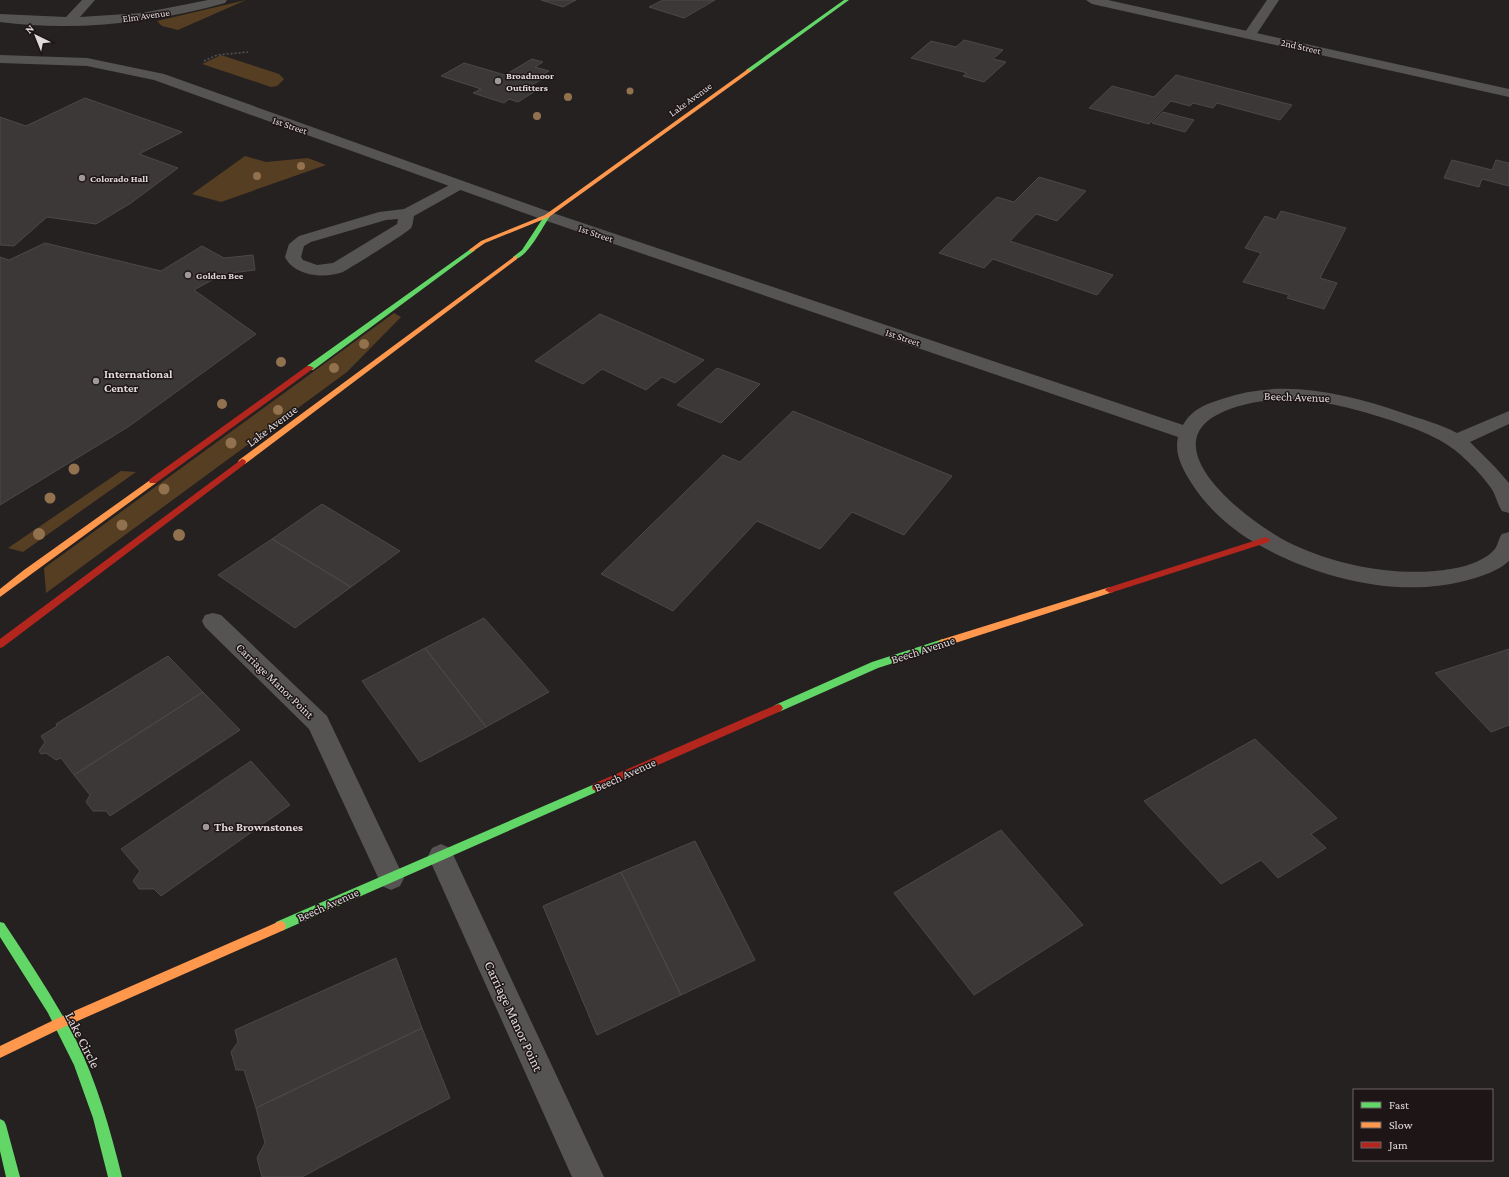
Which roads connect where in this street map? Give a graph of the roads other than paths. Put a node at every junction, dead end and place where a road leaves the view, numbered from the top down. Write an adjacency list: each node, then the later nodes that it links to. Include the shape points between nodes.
1 (88, 0): 7 (street)
2 (221, 0): 7 (street, Elm Avenue, via 135,17)
3 (847, 0): 13 (main road, Lake Avenue)
4 (1092, 0): 8 (street, 2nd Street)
5 (1273, 0): 8 (street)
6 (0, 18): 7 (street)
7 (69, 21)
8 (1249, 35): 10 (street, 2nd Street)
9 (0, 59): 11 (street, 1st Street, via 87,62 159,77)
10 (1509, 93)
11 (459, 185): 12 (street); 13 (street, 1st Street)
12 (407, 214): 12 (street, via 385,215 305,239 297,244 293,257 296,263 317,270 338,268 404,226)
13 (547, 216): 15 (street, 1st Street); 20 (main road, Lake Avenue, via 483,242); 22 (main road, Lake Avenue, via 524,251)
14 (1509, 417): 16 (street)
15 (1188, 433): 16 (street, Beech Avenue, via 1200,415 1220,405 1252,396 1284,394 1322,396 1356,403); 18 (street, Beech Avenue, via 1186,454 1196,475 1208,491 1235,517)
16 (1456, 441): 17 (street, Beech Avenue, via 1494,475 1508,498)
17 (1509, 506)
18 (1266, 540): 19 (street, Beech Avenue, via 1305,558 1351,573 1434,580 1465,574 1494,563); 23 (main road, Beech Avenue, via 875,665)
19 (1509, 545)
20 (0, 594)
21 (212, 621): 24 (street, Carriage Manor Point, via 318,723)
22 (0, 644)
23 (441, 856): 24 (main road, Beech Avenue); 31 (street, Carriage Manor Point)
24 (391, 878): 26 (main road, Beech Avenue)
25 (0, 927): 26 (main road, Lake Circle)
26 (60, 1023): 27 (main road, Beech Avenue); 30 (main road, Lake Circle, via 87,1080 108,1144)
27 (0, 1052)
28 (0, 1125): 29 (main road)
29 (14, 1177)
30 (115, 1177)
31 (588, 1177)

